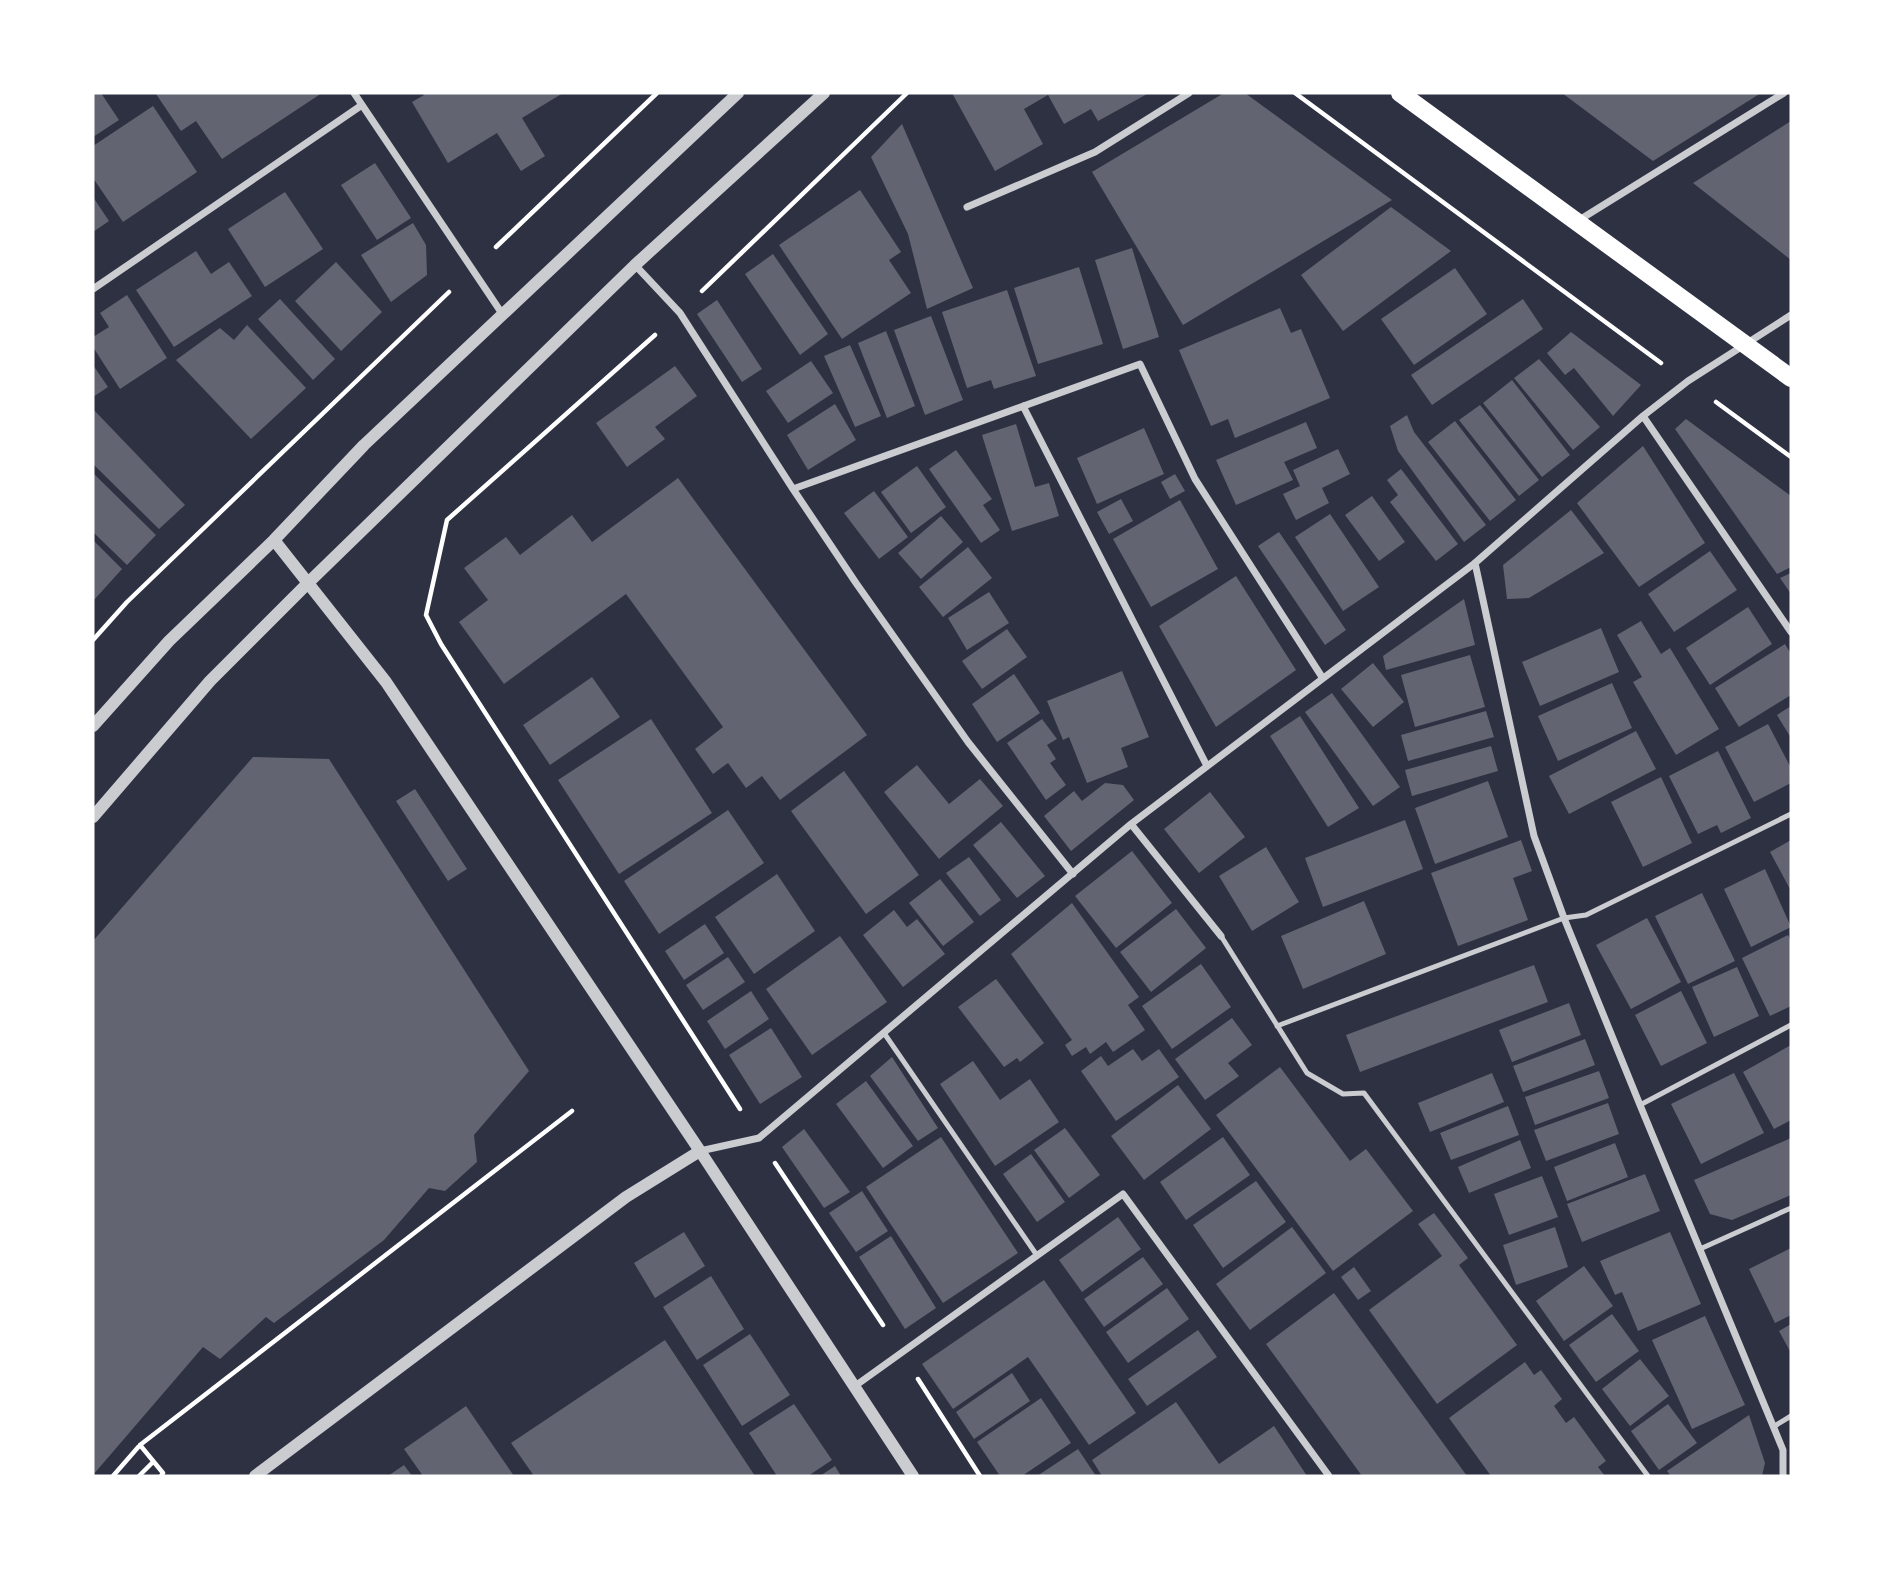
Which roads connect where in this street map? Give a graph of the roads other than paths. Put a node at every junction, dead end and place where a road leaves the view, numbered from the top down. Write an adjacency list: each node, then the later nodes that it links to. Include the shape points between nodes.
1 (354, 93): 7 (street)
2 (738, 93): 12 (street)
3 (824, 93): 10 (street)
4 (1189, 93): 8 (street, via 1095,152)
5 (1400, 93): 9 (main road)
6 (1784, 93): 9 (street)
7 (362, 105): 11 (street); 12 (street)
8 (967, 207)
9 (1576, 222): 14 (main road)
10 (635, 265): 18 (street, via 680,313); 21 (street)
11 (93, 289)
12 (503, 315): 19 (street, via 364,445)
13 (1791, 315): 14 (street)
14 (1745, 344): 15 (main road); 17 (street)
15 (1791, 378)
16 (1023, 406): 18 (street); 23 (street, via 1140,365 1195,479); 25 (street)
17 (1643, 416): 20 (street); 22 (street)
18 (793, 489): 29 (street, via 968,742)
19 (274, 540): 21 (street); 24 (street, via 169,641)
20 (1475, 563): 23 (street); 30 (street, via 1534,836)
21 (308, 583): 27 (street, via 210,681); 36 (street, via 386,682)
22 (1791, 632)
23 (1322, 677): 25 (street)
24 (93, 726)
25 (1207, 766): 28 (street)
26 (1791, 814): 30 (lane, via 1586,915)
27 (93, 817)
28 (1131, 824): 29 (street); 31 (street)
29 (1073, 874): 34 (street)
30 (1564, 918): 33 (lane); 35 (street)
31 (1221, 936): 33 (lane)
32 (1791, 1025): 35 (lane)
33 (1277, 1026): 46 (lane, via 1307,1073 1343,1094 1364,1093)
34 (884, 1032): 36 (street, via 759,1138); 39 (lane)
35 (1640, 1105): 38 (street)
36 (700, 1151): 40 (street); 43 (street, via 626,1196)
37 (1791, 1208): 38 (lane)
38 (1700, 1249): 42 (street)
39 (1036, 1254): 40 (street); 45 (street, via 1123,1194)
40 (855, 1387): 44 (street)
41 (1791, 1416): 42 (lane)
42 (1773, 1427): 47 (street, via 1783,1450)
43 (255, 1476)
44 (914, 1476)
45 (1329, 1476)
46 (1648, 1476)
47 (1783, 1476)

